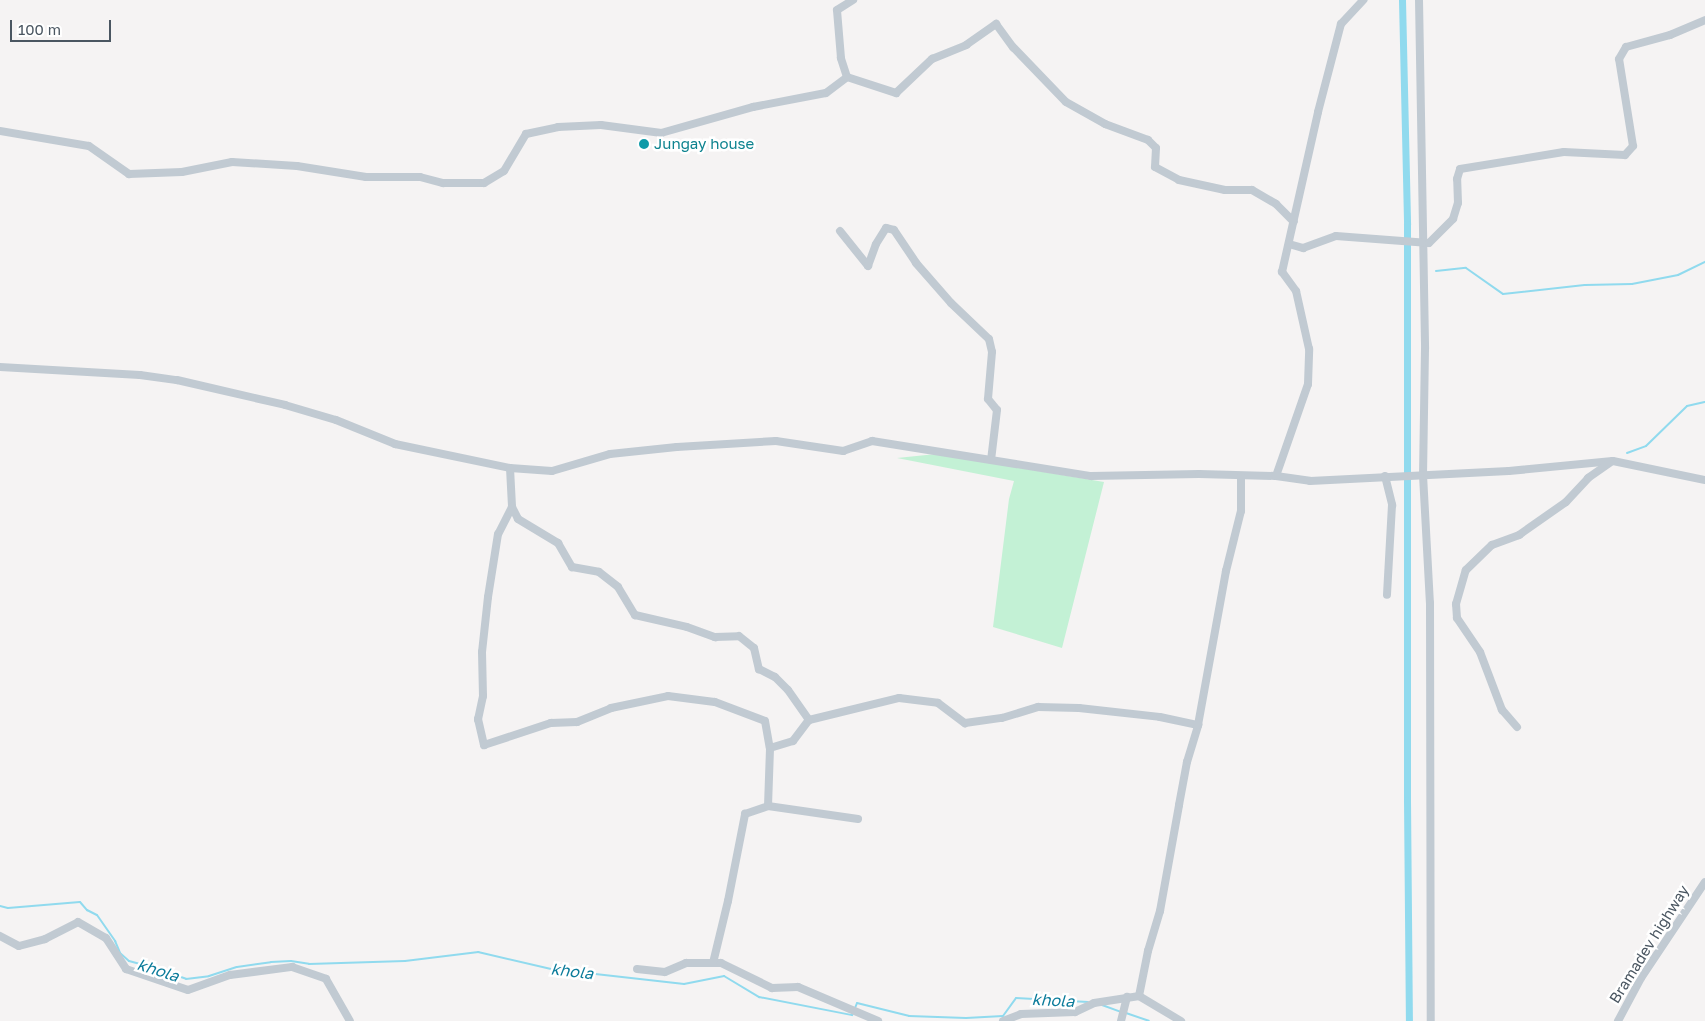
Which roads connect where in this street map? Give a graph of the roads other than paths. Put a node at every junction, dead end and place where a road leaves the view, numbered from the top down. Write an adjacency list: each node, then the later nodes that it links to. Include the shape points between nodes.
1 (853, 0): 5 (street, via 837,10 841,58)
2 (1363, 0): 7 (street, via 1341,24)
3 (1419, 0): 9 (street)
4 (1705, 20): 9 (street, via 1670,35 1626,46 1619,59 1633,146 1625,155 1564,152 1460,169 1458,204 1453,219 1429,243)
5 (847, 77): 6 (street, via 826,93 753,107 661,133 601,126 558,127 526,134 504,171 484,182 443,183 420,177 366,177 297,166 232,162 182,172 130,174 89,146); 7 (street, via 896,93 932,60 966,46 996,24 1013,47 1066,102 1105,124 1148,140 1156,148 1155,167 1179,180 1225,190 1252,190 1276,204)
6 (0, 131)
7 (1294, 222): 10 (street)
8 (840, 231): 12 (street, via 868,266 886,228 894,230 916,263 989,339 992,352 988,399 997,410)
9 (1422, 240): 10 (street, via 1336,236 1303,248); 15 (street, via 1425,349)
10 (1289, 244): 17 (street, via 1282,272 1296,291 1309,349 1308,384)
11 (0, 367): 14 (street, via 177,380 319,415 395,444)
12 (990, 460): 14 (street, via 872,441 843,451 776,441 610,454 552,471); 16 (street, via 1091,476)
13 (1613, 461): 15 (street); 19 (street); 24 (street, via 1588,478 1566,502 1519,535 1492,545 1466,570 1456,604 1457,618 1480,652 1502,710)
14 (510, 468): 20 (street)
15 (1423, 475): 18 (street); 39 (street, via 1430,603)
16 (1241, 476): 17 (street); 23 (street, via 1240,511)
17 (1276, 476): 18 (street, via 1310,481)
18 (1385, 476): 21 (street, via 1392,505)
19 (1705, 480)
20 (512, 506): 22 (street, via 518,519 558,543 572,567 599,572 618,586 635,615 714,637 739,636 754,648 758,670 775,677); 25 (street, via 498,534 488,597 482,652 483,696 478,719 484,745 551,723 577,722 611,708 668,696 715,702 765,721)
21 (1387, 595)
22 (809, 720): 23 (street, via 899,698 938,704 965,722 1002,718 1038,707 1160,717); 25 (street, via 793,740)
23 (1198, 725): 32 (street, via 1187,762 1165,886)
24 (1517, 727)
25 (770, 748): 26 (street)
26 (768, 806): 27 (street); 30 (street, via 745,814)
27 (858, 819)
28 (1705, 882): 40 (street, Bramadev highway, via 1641,978)
29 (0, 936): 34 (street, via 19,946 45,939 78,922 106,938 126,969 188,990 230,975 292,967 326,979)
30 (713, 963): 31 (street, via 686,963 665,972); 35 (street, via 721,963 772,988 798,987)
31 (637, 970)
32 (1139, 996): 33 (street); 38 (street)
33 (1127, 998): 36 (street, via 1094,1002 1075,1012 1020,1014); 37 (street)
34 (350, 1021)
35 (878, 1021)
36 (1003, 1021)
37 (1121, 1021)
38 (1180, 1021)
39 (1431, 1021)
40 (1618, 1021)

